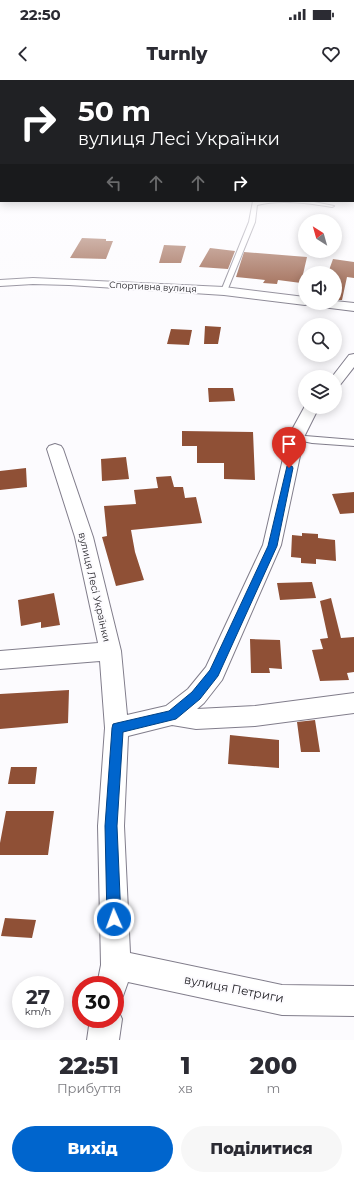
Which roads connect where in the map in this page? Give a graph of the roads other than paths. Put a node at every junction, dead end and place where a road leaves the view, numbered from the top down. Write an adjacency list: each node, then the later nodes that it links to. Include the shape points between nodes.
1 (250, 226): 3 (lane)
2 (0, 284): 3 (street, Спортивна вулиця, via 51,281)
3 (224, 291): 4 (street, Спортивна вулиця)
4 (298, 300)
5 (342, 306): 6 (street)
6 (354, 307)
7 (354, 358): 8 (street)
8 (342, 373)
9 (308, 414): 10 (street)
10 (296, 437): 11 (lane); 16 (street, via 272,546 214,672 196,696)
11 (354, 443)
12 (55, 448): 13 (street, вулиця Лесі Українки, via 84,537)
13 (110, 651): 14 (street); 17 (street, вулиця Лесі Українки)
14 (0, 660)
15 (354, 704): 16 (street, via 255,716 196,719)
16 (172, 715): 17 (street)
17 (117, 728): 18 (street, вулиця Лесі Українки, via 111,826)
18 (114, 975): 19 (street, вулиця Петриги, via 282,1000)
19 (354, 1001)
20 (105, 1028): 21 (street)
21 (103, 1040)

